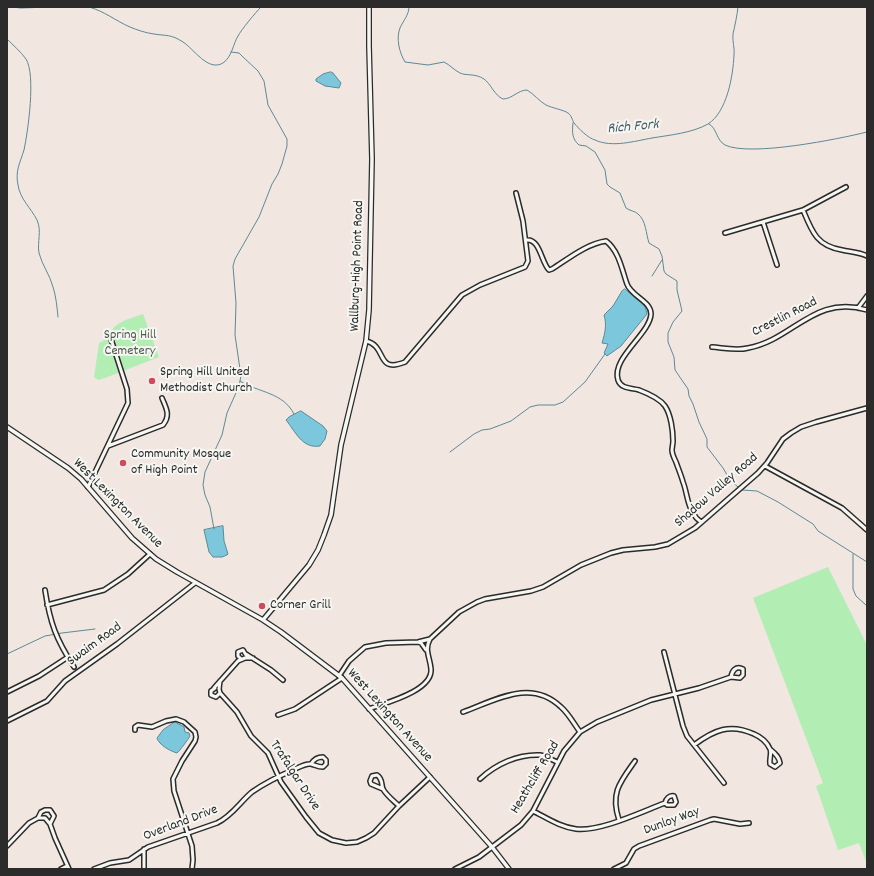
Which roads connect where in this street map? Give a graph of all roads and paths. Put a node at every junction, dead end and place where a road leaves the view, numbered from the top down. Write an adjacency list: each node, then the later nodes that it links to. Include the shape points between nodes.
1 (369, 7): 14 (street, Wallburg-High Point Road, via 372,159 370,310)
2 (846, 187): 4 (street)
3 (516, 193): 7 (street)
4 (803, 210): 5 (street); 8 (street, via 815,236 826,246)
5 (763, 222): 6 (street); 9 (street)
6 (725, 233)
7 (526, 240): 14 (street, via 528,261 525,267 480,285 462,296 405,362 388,365 373,343); 22 (street, via 534,242 549,270 599,242 610,244 630,290 649,307 651,314 646,326 620,364 618,381 628,388 649,394 665,406 672,432 672,452 688,502 693,514)
8 (867, 256)
9 (777, 265)
10 (867, 296): 11 (street)
11 (858, 308): 12 (street, Crestlin Road); 15 (street, Crestlin Road, via 825,310 764,343 749,348)
12 (867, 310)
13 (110, 336): 19 (street, via 127,389 128,403)
14 (366, 341): 28 (street, Wallburg-High Point Road, via 341,445 331,515 324,535 309,565)
15 (712, 347)
16 (162, 398): 19 (street, via 168,413 163,425)
17 (867, 408): 20 (street, Shadow Valley Road, via 794,430 783,439)
18 (7, 427): 21 (street, West Lexington Avenue, via 68,468)
19 (108, 447): 21 (street)
20 (765, 466): 22 (street, Shadow Valley Road); 23 (street, via 842,508)
21 (88, 487): 24 (street, West Lexington Avenue, via 120,526)
22 (701, 522): 29 (street, Shadow Valley Road, via 668,544 611,553 581,565 543,587 476,602 459,612)
23 (867, 530)
24 (150, 554): 25 (street, West Lexington Avenue); 27 (street, via 128,574 104,590)
25 (195, 583): 28 (street, West Lexington Avenue); 50 (street, Swaim Road, via 133,632 65,680 43,704)
26 (45, 590): 27 (street)
27 (47, 605): 35 (street, via 60,646)
28 (263, 620): 39 (street, West Lexington Avenue)
29 (430, 639): 30 (street, Shadow Valley Road); 31 (street)
30 (418, 642): 31 (street); 39 (street, Shadow Valley Road, via 386,643 365,647 349,661)
31 (426, 652): 47 (street, via 431,669 424,684 412,693)
32 (664, 652): 46 (street)
33 (238, 656): 34 (street, via 241,650); 36 (street); 37 (street)
34 (246, 656): 36 (street); 41 (street, via 253,658)
35 (68, 657): 38 (street); 44 (street, via 39,676)
36 (241, 659): 37 (street)
37 (234, 664): 42 (street)
38 (74, 667)
39 (340, 677): 47 (street, West Lexington Avenue); 49 (street, via 295,709)
40 (731, 677): 46 (street, Heathcliff Road)
41 (283, 680)
42 (220, 681): 43 (street); 45 (street)
43 (214, 688): 45 (street, Trafalgar Drive); 45 (street, via 211,691 213,696)
44 (7, 692)
45 (219, 693): 58 (street, Trafalgar Drive, via 237,712 251,736 268,753)
46 (674, 694): 52 (street, Heathcliff Road, via 651,700 597,722); 53 (street, via 683,726)
47 (369, 709): 59 (street, West Lexington Avenue)
48 (463, 712): 52 (street, via 512,694 530,692 543,695 562,708)
49 (278, 715)
50 (7, 721)
51 (135, 730): 70 (street, via 138,725 152,727 176,719 184,722 195,732 195,741 173,779 174,791)
52 (580, 732): 56 (street, Heathcliff Road)
53 (694, 745): 54 (street, via 713,732 737,729 758,736); 61 (street)
54 (771, 750): 54 (street, via 771,766 775,767 780,764 776,754)
55 (635, 761): 67 (street, via 618,786 615,802)
56 (557, 762): 60 (street, via 541,755 524,756 492,768); 65 (street, Heathcliff Road)
57 (311, 764): 57 (street, Overland Drive, via 319,757 326,760 323,767); 58 (street, Overland Drive)
58 (278, 776): 64 (street, Trafalgar Drive, via 316,830 332,840 346,843 366,838); 70 (street, Overland Drive, via 252,792 226,819)
59 (430, 778): 64 (street, Trafalgar Drive); 72 (street, West Lexington Avenue)
60 (480, 779)
61 (724, 783)
62 (383, 789): 62 (street, via 379,776 372,776 371,784); 64 (street)
63 (664, 803): 67 (street)
64 (399, 806)
65 (533, 810): 67 (street, via 575,829 600,828); 72 (street, Heathcliff Road, via 521,825)
66 (38, 818): 69 (street, via 45,818); 69 (street, via 43,810 50,810 54,816); 71 (street, via 28,823)
67 (619, 820)
68 (749, 823): 81 (street, Dunloy Way, via 740,824 714,819 706,821 639,846 634,849 626,863)
69 (50, 824): 74 (street)
70 (189, 833): 73 (street, Overland Drive); 78 (street, via 193,853)
71 (7, 846)
72 (492, 847): 79 (street, Heathcliff Road, via 468,864); 80 (street, West Lexington Avenue)
73 (144, 850): 76 (street, Overland Drive, via 129,860); 77 (street)
74 (68, 868): 75 (street)
75 (61, 869)
76 (94, 869)
77 (144, 869)
78 (192, 869)
79 (455, 869)
80 (509, 869)
81 (614, 869)

